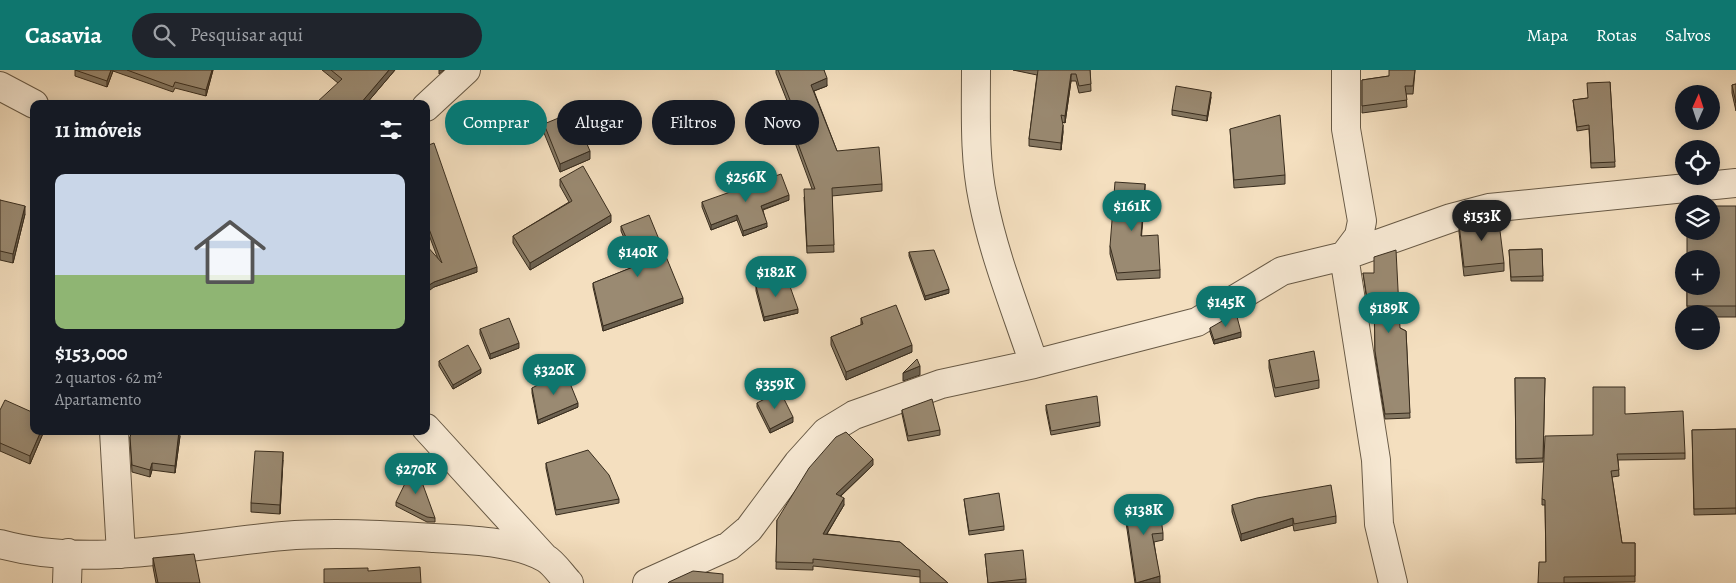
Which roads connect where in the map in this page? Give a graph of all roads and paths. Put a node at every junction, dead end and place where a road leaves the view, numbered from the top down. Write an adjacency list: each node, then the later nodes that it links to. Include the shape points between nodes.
1 (466, 70): 6 (street)
2 (976, 70): 9 (street, via 976,141 982,198 993,242)
3 (1346, 70): 8 (street, via 1346,129 1362,221 1359,236)
4 (0, 86): 5 (street)
5 (30, 102)
6 (430, 103)
7 (1736, 183): 8 (street, via 1489,208 1450,218)
8 (1344, 256): 9 (street, via 1282,271 1196,322); 19 (street, via 1376,460 1379,524)
9 (1034, 364): 18 (street, via 941,384 854,415 826,432 748,529 729,546)
10 (430, 432): 15 (street)
11 (114, 435): 14 (street)
12 (0, 544): 13 (street)
13 (68, 553): 14 (street); 16 (street)
14 (121, 554): 15 (street, via 284,536 353,534 472,540 510,546)
15 (546, 559): 17 (street)
16 (67, 583)
17 (568, 583)
18 (647, 583)
19 (1393, 583)

